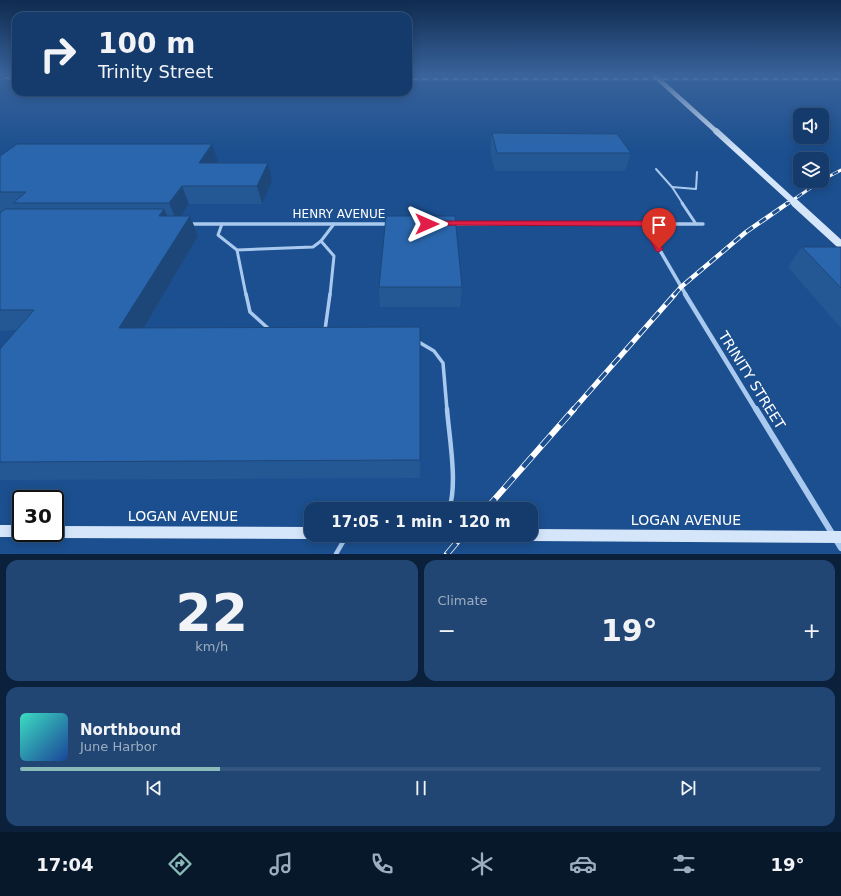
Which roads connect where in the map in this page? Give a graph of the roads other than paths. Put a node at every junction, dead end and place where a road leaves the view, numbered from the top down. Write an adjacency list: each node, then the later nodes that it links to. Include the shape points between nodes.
1 (682, 101): 14 (main road, bridge)
2 (656, 169): 4 (lane)
3 (697, 172): 4 (lane, via 696,189)
4 (672, 187): 11 (lane)
5 (644, 223): 10 (street); 11 (street); 25 (street, TRINITY STREET, via 681,287)
6 (183, 224): 7 (street, HENRY AVENUE)
7 (222, 224): 8 (street, HENRY AVENUE); 15 (lane, via 218,235)
8 (334, 224): 9 (street, HENRY AVENUE); 13 (lane)
9 (397, 224)
10 (445, 224)
11 (696, 224): 12 (street)
12 (703, 224)
13 (321, 241): 15 (lane, via 313,247); 17 (lane, via 334,256 324,334)
14 (841, 245)
15 (237, 250): 16 (lane, via 250,312 270,330)
16 (278, 330)
17 (330, 334)
18 (413, 339): 19 (lane, via 434,351 443,363 453,481)
19 (452, 502)
20 (0, 531): 21 (main road)
21 (12, 532)
22 (64, 532): 23 (main road, LOGAN AVENUE)
23 (304, 533)
24 (538, 535): 25 (main road, LOGAN AVENUE)
25 (839, 540)
26 (342, 542): 27 (lane)
27 (336, 554)

